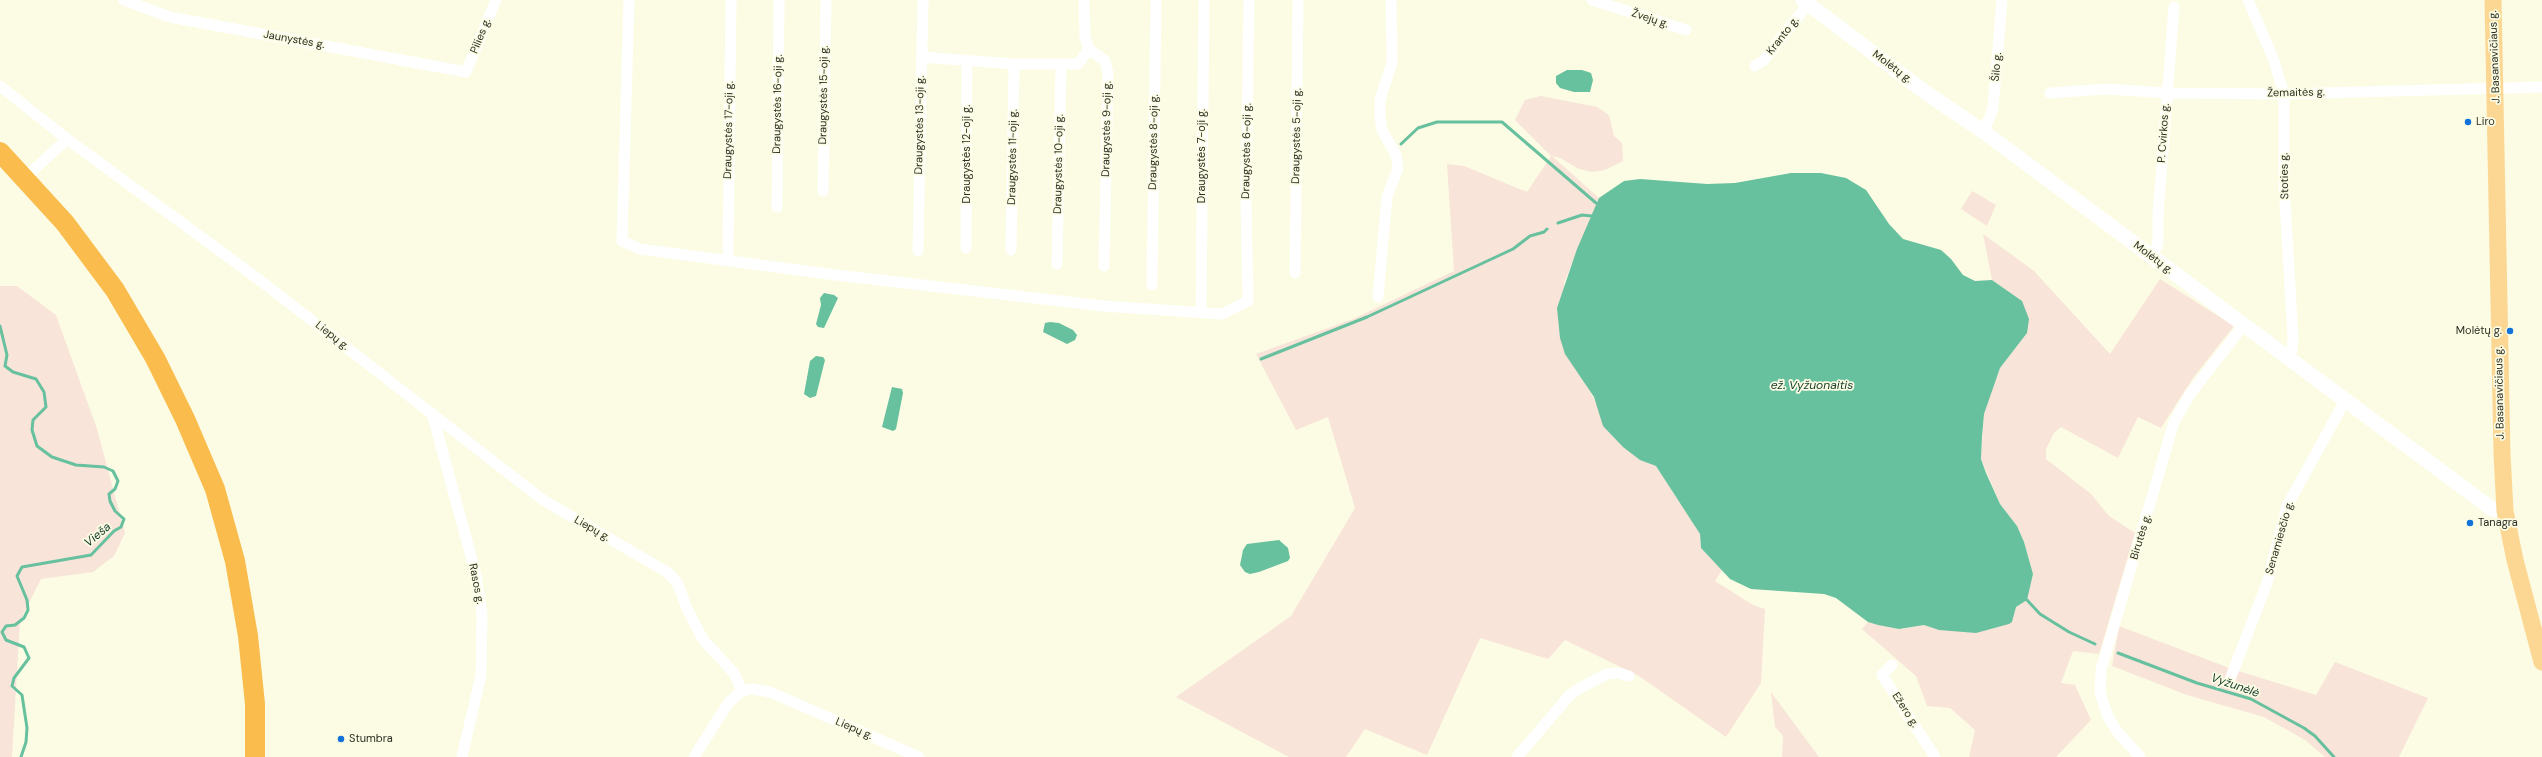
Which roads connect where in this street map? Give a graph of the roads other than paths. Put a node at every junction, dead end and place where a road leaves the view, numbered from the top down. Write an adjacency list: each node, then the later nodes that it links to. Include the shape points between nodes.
1 (124, 0): 27 (street, Jaunystės g., via 170,17)
2 (496, 0): 27 (street, Pilies g.)
3 (629, 0): 44 (street, via 622,241 640,249)
4 (731, 0): 44 (street, Draugystės 17-oji g.)
5 (779, 0): 39 (street, Draugystės 16-oji g.)
6 (826, 0): 38 (street, Draugystės 15-oji g.)
7 (923, 0): 22 (street, Draugystės 13-oji g.)
8 (1084, 0): 21 (street, via 1085,36)
9 (1156, 0): 48 (street, Draugystės 8-oji g.)
10 (1204, 0): 50 (street, Draugystės 7-oji g.)
11 (1249, 0): 50 (street, Draugystės 6-oji g., via 1246,200 1248,301 1222,314)
12 (1298, 0): 47 (street, Draugystės 5-oji g.)
13 (1391, 0): 49 (street, via 1392,62 1382,90 1380,117 1382,130 1396,155 1398,168 1389,187 1385,209)
14 (1592, 0): 20 (street, Žvejų g.)
15 (2002, 0): 34 (street, Šilo g., via 1993,108)
16 (2248, 0): 33 (street, Stoties g., via 2273,58)
17 (2493, 0): 30 (main road, J. Basanavičiaus g.)
18 (1806, 2): 26 (street, Kranto g., via 1764,60); 34 (street, Molėtų g., via 1922,90)
19 (2174, 7): 32 (street, P. Cvirkos g.)
20 (1686, 30)
21 (1089, 49): 25 (street, via 1078,64); 46 (street, Draugystės 9-oji g., via 1105,61 1108,74)
22 (922, 58): 23 (street); 42 (street, Draugystės 13-oji g.)
23 (967, 61): 24 (street); 40 (street, Draugystės 12-oji g.)
24 (1014, 64): 25 (street); 41 (street, Draugystės 11-oji g.)
25 (1061, 64): 45 (street, Draugystės 10-oji g.)
26 (1756, 66)
27 (466, 72)
28 (0, 86): 35 (street, Liepų g.)
29 (2542, 88): 30 (street, Žemaitės g.)
30 (2496, 89): 33 (street, Žemaitės g.); 55 (main road, J. Basanavičiaus g.)
31 (2050, 93): 32 (street, Žemaitės g., via 2106,89)
32 (2167, 93): 33 (street, Žemaitės g.); 43 (street, P. Cvirkos g., via 2158,243)
33 (2284, 94): 52 (street, Stoties g., via 2285,192 2293,338)
34 (1984, 132): 43 (street, Molėtų g.)
35 (67, 139): 37 (street); 54 (street, Liepų g., via 257,278)
36 (0, 152): 37 (highway)
37 (25, 178): 61 (highway, via 65,223 115,290 155,358 215,489 235,562 248,636 255,704)
38 (823, 191)
39 (777, 207)
40 (966, 248)
41 (1011, 250)
42 (918, 251)
43 (2152, 258): 51 (street, Molėtų g.)
44 (728, 260): 50 (street, via 1103,306)
45 (1057, 264)
46 (1104, 266)
47 (1295, 273)
48 (1152, 285)
49 (1378, 297)
50 (1201, 312)
51 (2243, 326): 52 (street, Molėtų g.); 67 (street, Birutės g., via 2190,394 2174,422 2101,670 2100,692 2105,710 2117,731)
52 (2288, 358): 53 (street, Molėtų g.)
53 (2345, 400): 55 (street, Molėtų g., via 2492,509); 59 (street, Senamiesčio g., via 2287,506 2267,583)
54 (432, 414): 60 (street, Liepų g., via 543,500 666,572 678,584 687,609 704,641 734,673); 62 (street, Rasos g., via 475,571 482,614 481,675)
55 (2505, 511): 56 (main road, J. Basanavičiaus g., via 2515,560)
56 (2541, 657)
57 (1892, 665): 66 (street, Ežero g., via 1882,675)
58 (1629, 676): 65 (street, via 1607,674 1580,688 1569,696)
59 (2229, 682)
60 (742, 690): 63 (street, via 721,712); 64 (street, Liepų g., via 752,688 770,692)
61 (255, 757)
62 (462, 757)
63 (694, 757)
64 (919, 757)
65 (1517, 757)
66 (1936, 757)
67 (2140, 757)

